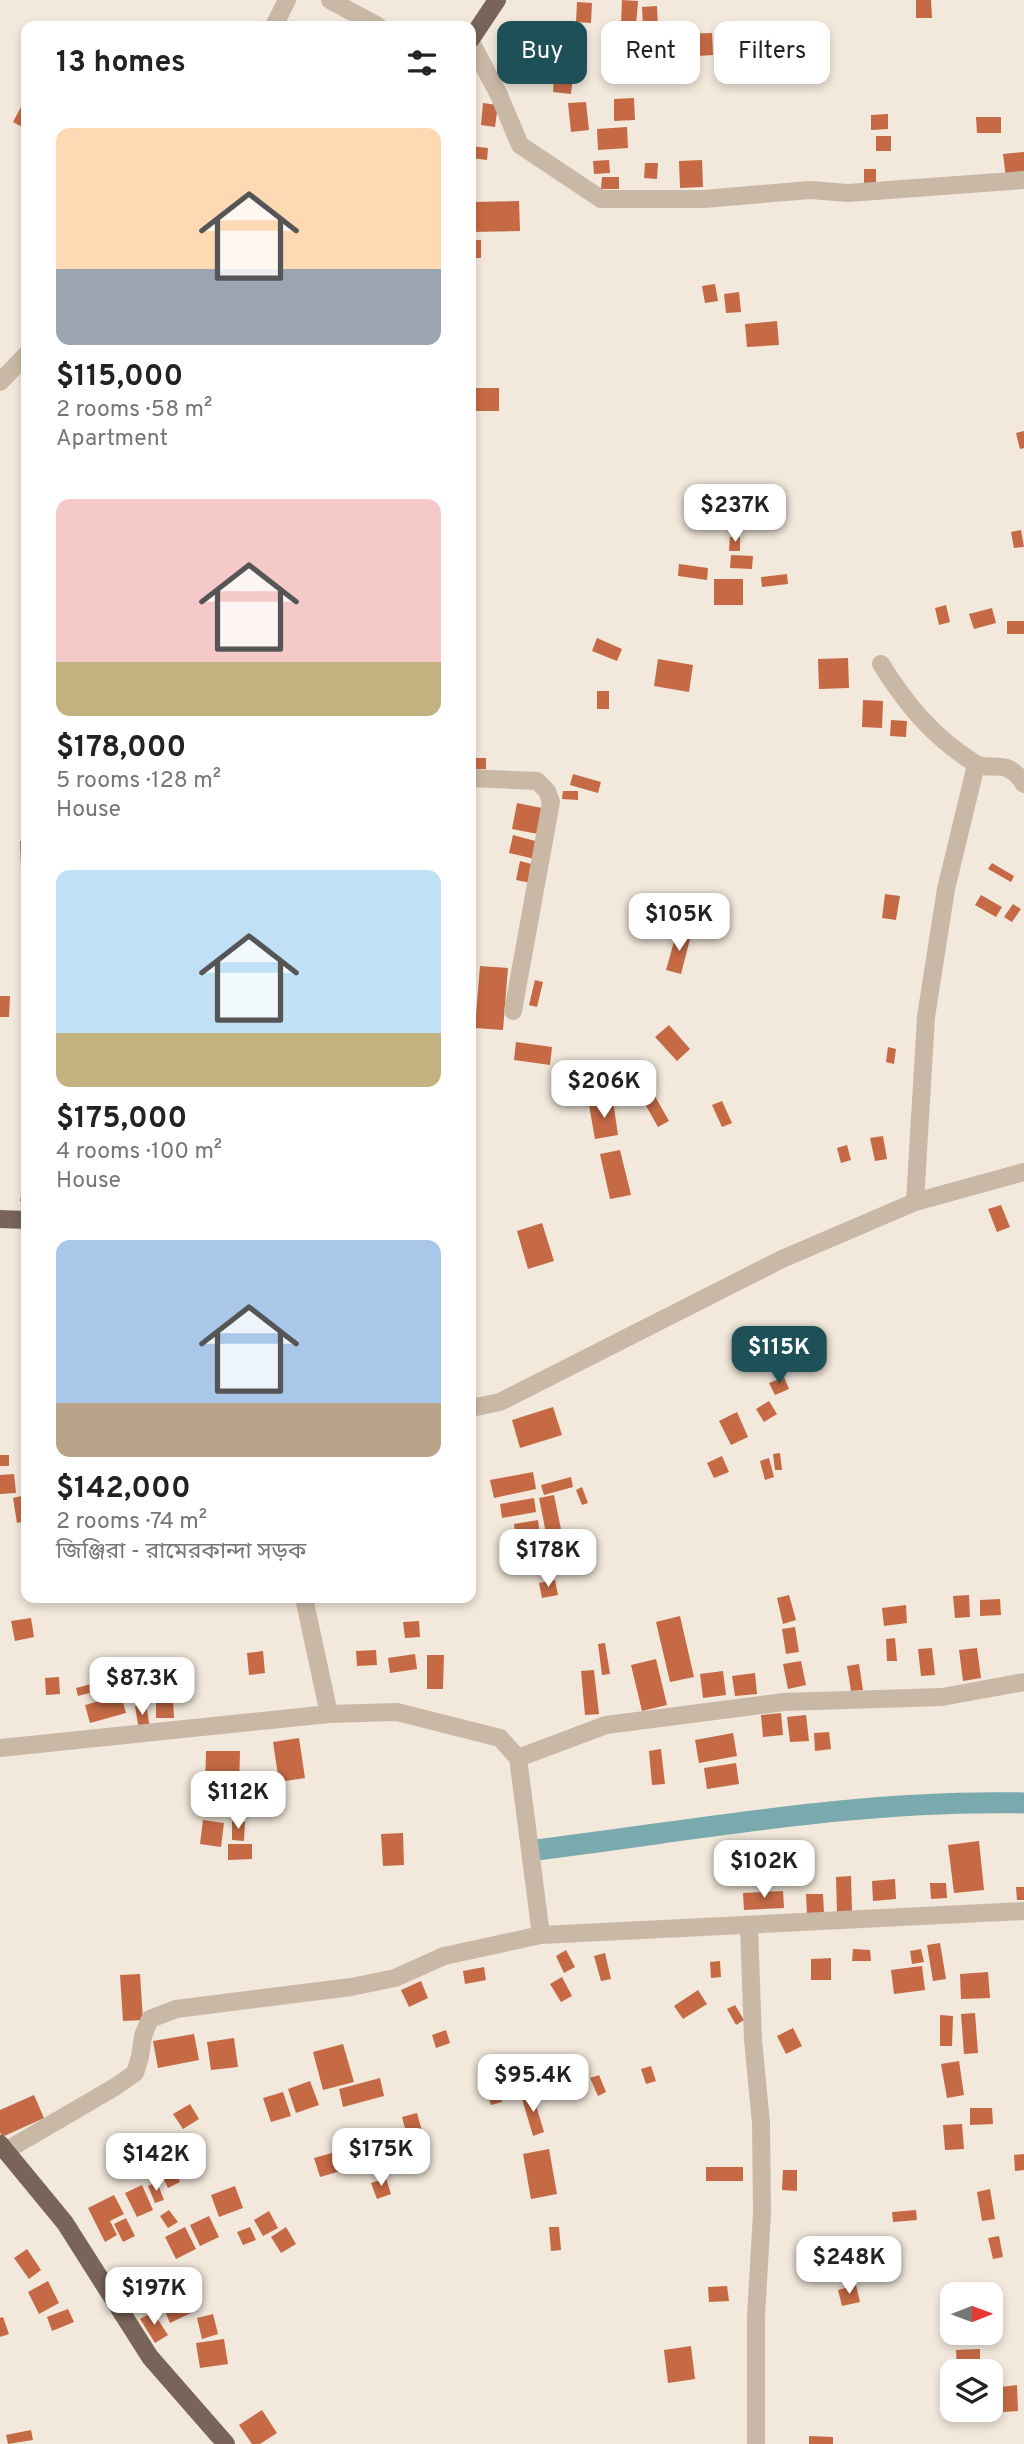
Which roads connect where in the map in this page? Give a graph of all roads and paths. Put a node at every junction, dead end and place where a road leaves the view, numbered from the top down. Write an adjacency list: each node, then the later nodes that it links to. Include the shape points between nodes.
1 (286, 0): 4 (street)
2 (330, 0): 5 (street)
3 (497, 0): 6 (main road)
4 (276, 21)
5 (369, 21)
6 (476, 32)
7 (476, 50): 8 (street, via 520,145 601,198 704,199 810,190 848,193)
8 (1024, 180)
9 (21, 360): 10 (street)
10 (0, 382)
11 (881, 664): 12 (street, via 902,698 933,732)
12 (976, 765): 14 (street, via 1003,765); 17 (street, via 946,889 926,1017)
13 (476, 778): 15 (street, via 537,781 551,802)
14 (1024, 784)
15 (513, 1012)
16 (1024, 1172): 17 (street)
17 (915, 1202): 20 (street, via 782,1259 500,1402)
18 (0, 1219): 19 (main road)
19 (21, 1220)
20 (476, 1407)
21 (305, 1603): 23 (street)
22 (1024, 1682): 25 (street, via 942,1697 784,1702 606,1725)
23 (329, 1714): 24 (street); 25 (street, via 397,1712 500,1738)
24 (0, 1748)
25 (518, 1758): 28 (street)
26 (1024, 1911): 27 (street)
27 (749, 1924): 28 (street); 31 (street, via 761,2123)
28 (541, 1935): 29 (street, via 444,1956 395,1978 176,2009 150,2019 135,2073)
29 (4, 2147): 30 (main road, via 65,2223 150,2357)
30 (226, 2444)
31 (756, 2444)

